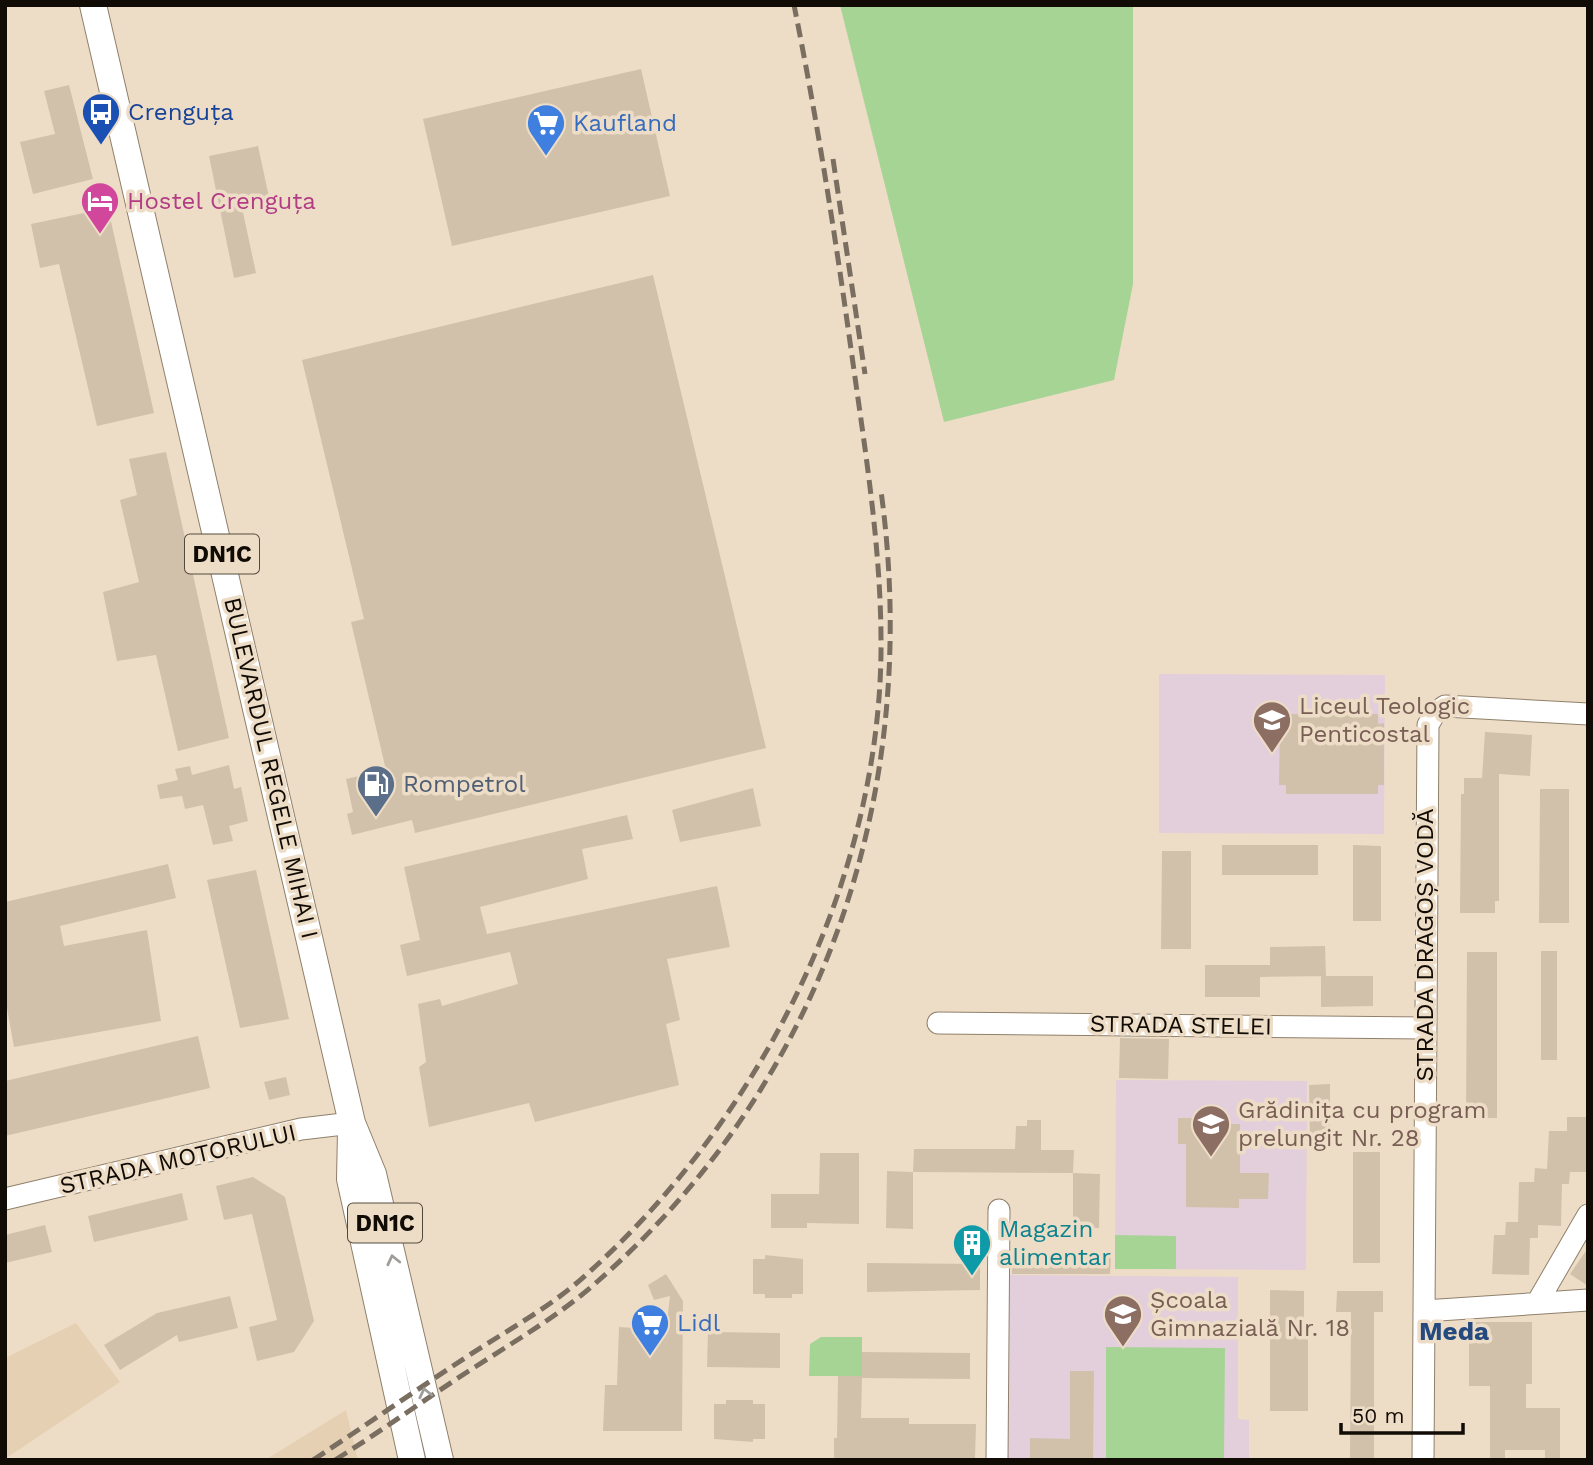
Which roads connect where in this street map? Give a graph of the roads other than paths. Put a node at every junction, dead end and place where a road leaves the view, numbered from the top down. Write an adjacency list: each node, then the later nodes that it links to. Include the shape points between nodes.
1 (93, 5): 5 (main road, BULEVARDUL REGELE MIHAI I / DN1C)
2 (1588, 714): 4 (street, STRADA DRAGOȘ VODĂ, via 1445,706 1428,725)
3 (938, 1023): 4 (street, STRADA STELEI)
4 (1424, 1028): 11 (street, STRADA DRAGOȘ VODĂ)
5 (352, 1123): 6 (street, STRADA MOTORULUI, via 301,1129); 12 (main road, BULEVARDUL REGELE MIHAI I / DN1C, via 350,1179); 13 (main road, BULEVARDUL REGELE MIHAI I / DN1C, one-way to 5, via 373,1174)
6 (5, 1199)
7 (999, 1210): 14 (street)
8 (1588, 1215): 10 (street)
9 (1588, 1300): 10 (street)
10 (1537, 1303): 11 (street)
11 (1424, 1311): 15 (street, STRADA DRAGOȘ VODĂ)
12 (412, 1460)
13 (440, 1460)
14 (997, 1460)
15 (1423, 1460)

